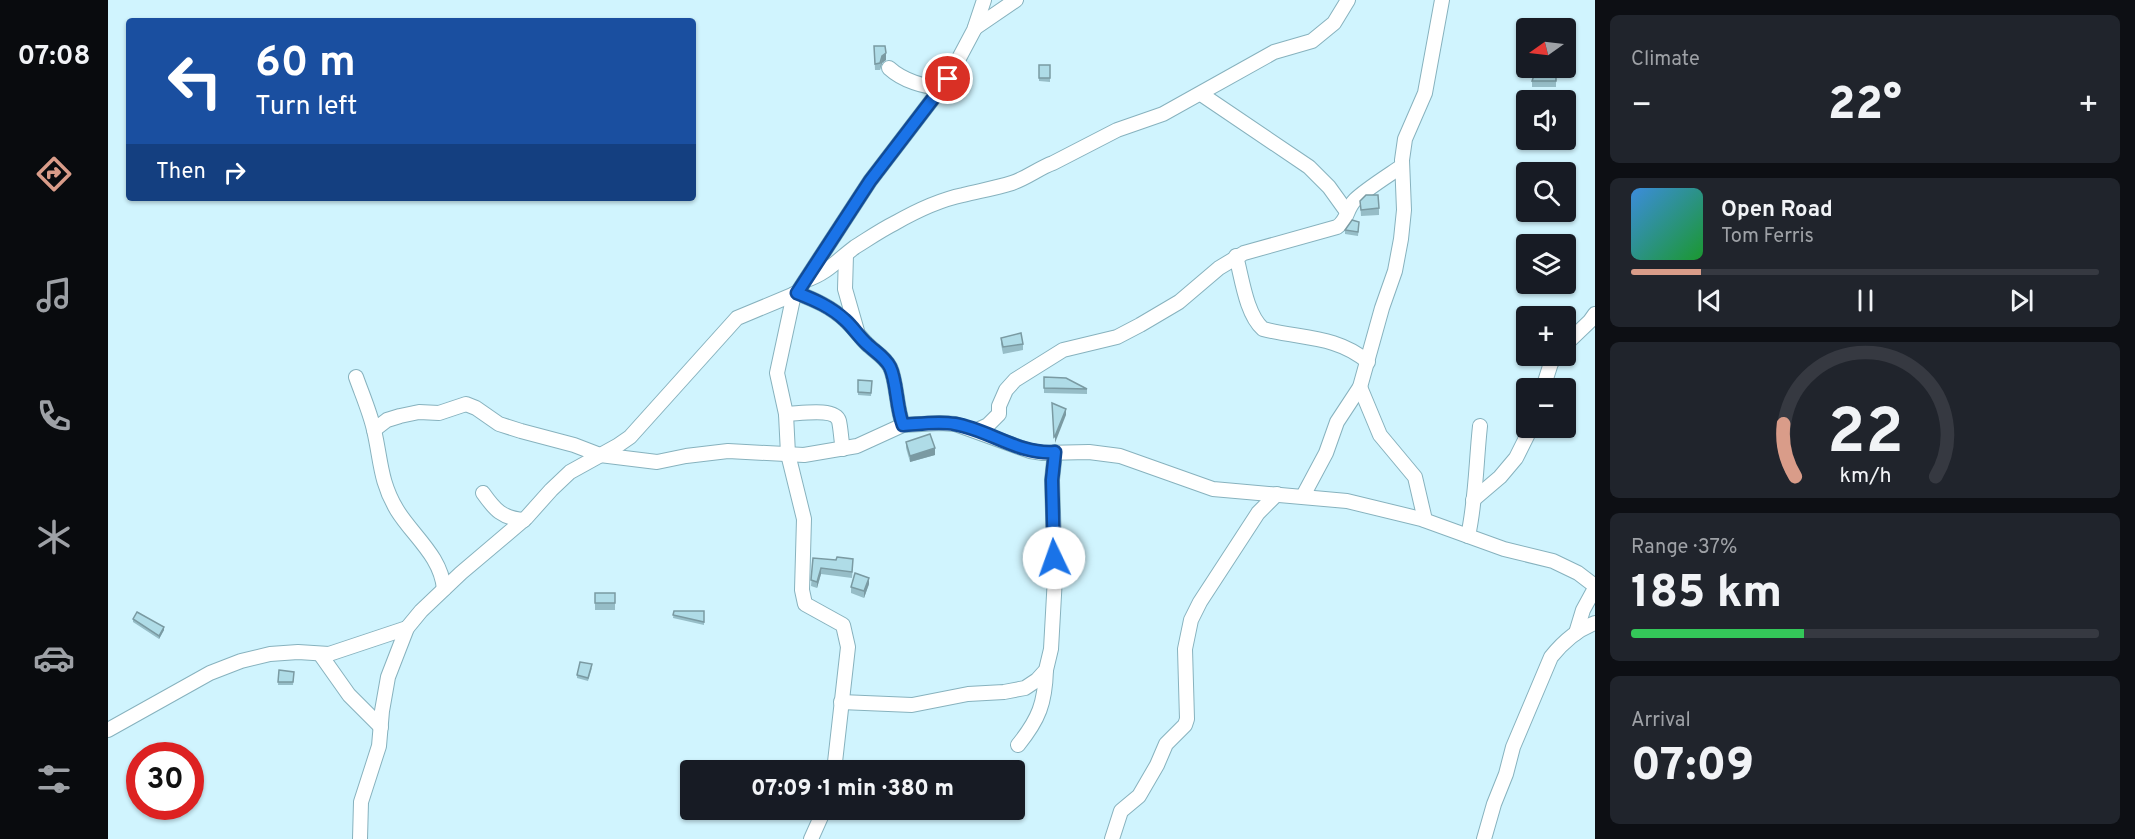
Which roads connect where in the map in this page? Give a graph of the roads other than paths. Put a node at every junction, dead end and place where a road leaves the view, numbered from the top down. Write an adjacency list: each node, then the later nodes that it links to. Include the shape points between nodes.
1 (984, 0): 5 (street)
2 (1016, 0): 5 (street)
3 (1348, 0): 8 (street, via 1334,23 1312,41 1274,52)
4 (1442, 0): 9 (street, via 1425,93 1405,139)
5 (974, 30): 7 (street)
6 (889, 68): 7 (street, via 917,83)
7 (942, 87): 13 (street, via 870,181)
8 (1201, 94): 10 (street, via 1309,167); 11 (street, via 1015,182 962,195 915,213)
9 (1402, 166): 10 (street, via 1356,199); 18 (street, via 1401,239)
10 (1347, 212): 12 (street, via 1346,219 1337,227)
11 (846, 255): 13 (street, via 825,272); 17 (street, via 845,289)
12 (1236, 256): 18 (street, via 1250,310 1263,329 1337,343); 25 (street, via 1179,302 1140,325 1117,337 1063,350 1047,358 1015,380 1006,390 999,414)
13 (806, 280): 14 (street)
14 (796, 293): 17 (street, via 829,307); 21 (street, via 777,373); 30 (street, via 737,318 630,437)
15 (1595, 314): 16 (street)
16 (1576, 334)
17 (858, 336): 22 (street, via 890,367)
18 (1368, 362): 20 (street)
19 (356, 377): 24 (street)
20 (1360, 387): 33 (street, via 1337,422); 36 (street, via 1380,435 1414,477)
21 (786, 414): 27 (street, via 832,412 839,420); 29 (street)
22 (903, 425): 25 (street, via 956,424); 27 (street)
23 (1480, 426): 34 (street)
24 (374, 430): 30 (street, via 400,416 439,413 466,404 500,424); 39 (street, via 382,477 397,510 436,565)
25 (976, 430): 28 (street, via 1030,451)
26 (1526, 438): 34 (street, via 1500,477)
27 (843, 449): 29 (street)
28 (1055, 452): 32 (street, via 1120,456 1213,489); 44 (street, via 1055,577)
29 (788, 454): 30 (street, via 729,451 657,462); 45 (street, via 804,519 805,604 843,625 846,635)
30 (600, 455): 35 (street, via 570,472)
31 (483, 493): 35 (street, via 508,518)
32 (1277, 494): 33 (street); 53 (street, via 1258,513 1191,620 1185,649 1185,726 1166,744 1138,796 1121,811)
33 (1303, 496): 36 (street, via 1347,501)
34 (1473, 500): 37 (street)
35 (524, 520): 39 (street)
36 (1425, 520): 37 (street)
37 (1468, 536): 38 (street, via 1553,561)
38 (1594, 582): 42 (street)
39 (444, 589): 41 (street)
40 (1595, 623): 42 (street)
41 (406, 628): 43 (street); 46 (street, via 388,677)
42 (1576, 633): 54 (street, via 1551,657 1513,747)
43 (320, 654): 46 (street, via 349,695); 47 (street, via 270,654 241,661 210,673)
44 (1046, 670): 45 (street, via 1025,688 1004,692 968,694 912,705); 48 (street, via 1042,706)
45 (841, 702): 49 (street)
46 (381, 727): 51 (street, via 380,746 361,802)
47 (108, 730)
48 (1018, 745)
49 (835, 760)
50 (820, 820): 52 (street)
51 (360, 839)
52 (812, 839)
53 (1112, 839)
54 (1484, 839)

